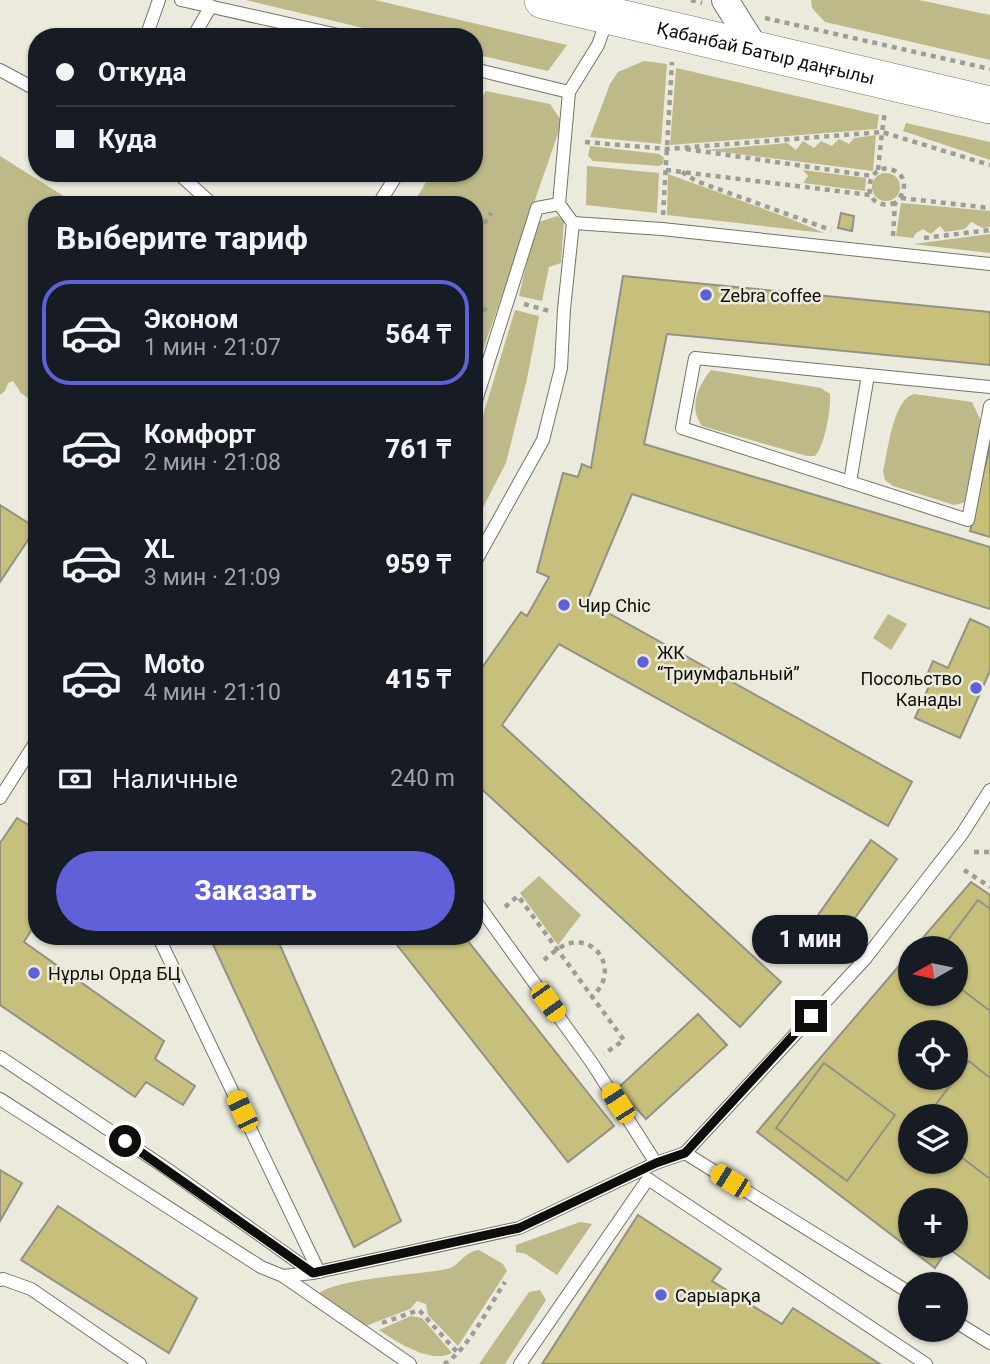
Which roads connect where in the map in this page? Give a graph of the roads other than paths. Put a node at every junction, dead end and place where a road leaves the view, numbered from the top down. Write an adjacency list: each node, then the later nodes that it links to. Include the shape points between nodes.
1 (159, 0): 8 (lane)
2 (181, 0): 5 (lane)
3 (543, 0): 7 (main road, Қабанбай Батыр даңғылы)
4 (727, 5): 11 (street)
5 (211, 6): 6 (lane); 9 (lane)
6 (239, 6): 10 (lane)
7 (609, 14): 11 (main road, Қабанбай Батыр даңғылы); 15 (lane, via 598,45)
8 (149, 28)
9 (198, 28)
10 (315, 28)
11 (757, 51): 16 (main road, Қабанбай Батыр даңғылы)
12 (0, 70): 14 (lane)
13 (483, 71): 15 (lane)
14 (28, 85)
15 (569, 92): 19 (lane)
16 (990, 105)
17 (188, 182): 18 (lane)
18 (203, 196)
19 (559, 204): 20 (lane); 23 (lane, via 537,208)
20 (573, 222): 21 (lane); 27 (lane, via 561,368 543,440)
21 (990, 264)
22 (868, 375): 24 (lane); 26 (lane); 26 (lane, via 695,358 682,428)
23 (483, 379)
24 (990, 387)
25 (990, 406): 26 (lane, via 968,520)
26 (850, 482)
27 (483, 548)
28 (28, 754): 30 (lane)
29 (990, 790): 35 (lane, via 962,834 864,959)
30 (0, 797)
31 (483, 912): 36 (lane, via 592,1063)
32 (162, 945): 37 (lane)
33 (0, 1057): 37 (lane)
34 (0, 1099): 38 (lane, via 261,1267)
35 (685, 1153): 36 (lane); 40 (lane)
36 (656, 1163): 37 (lane, via 519,1228)
37 (316, 1272): 38 (lane)
38 (283, 1276): 44 (lane)
39 (0, 1280): 43 (lane, via 31,1289)
40 (898, 1286)
41 (968, 1329): 42 (lane)
42 (990, 1343)
43 (140, 1364)
44 (410, 1364)
45 (520, 1364): 46 (lane, via 648,1179)
46 (926, 1364)

